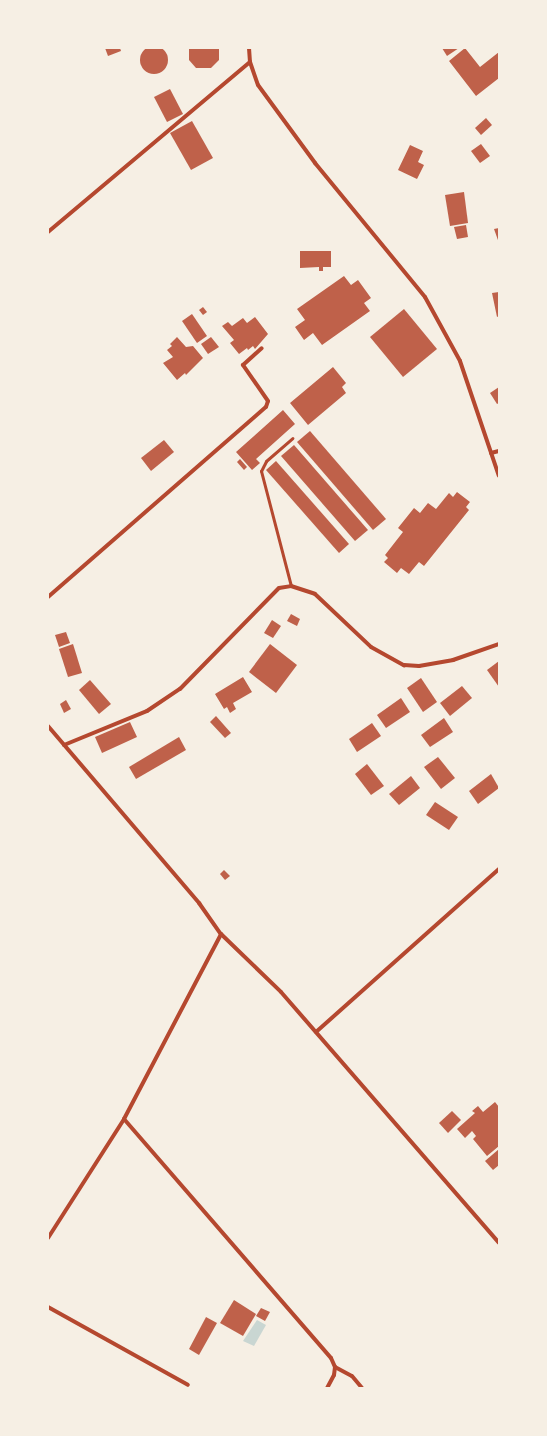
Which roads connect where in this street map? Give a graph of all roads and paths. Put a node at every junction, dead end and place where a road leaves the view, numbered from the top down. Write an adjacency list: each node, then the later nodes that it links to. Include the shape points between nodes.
1 (249, 48): 2 (street)
2 (250, 62): 3 (street); 7 (street, via 258,85 315,163 425,297 460,361)
3 (48, 232)
4 (262, 348): 10 (street, via 243,365 268,402 266,407)
5 (292, 438): 9 (lane, via 266,461 261,471)
6 (499, 451): 7 (street)
7 (491, 453): 8 (street)
8 (499, 476)
9 (291, 586): 11 (street, via 316,594 372,647 404,665 418,666 453,660); 13 (street, via 272,593 180,689 147,711)
10 (48, 597)
11 (499, 644)
12 (48, 726): 13 (street)
13 (64, 745): 15 (street, via 199,903)
14 (499, 870): 16 (street)
15 (221, 934): 16 (street, via 281,992); 17 (street)
16 (316, 1032): 19 (street)
17 (124, 1119): 18 (street); 21 (street, via 330,1358)
18 (48, 1238)
19 (499, 1243)
20 (48, 1306): 22 (street)
21 (335, 1367): 23 (street); 24 (street, via 352,1376)
22 (188, 1385)
23 (327, 1388)
24 (362, 1388)

